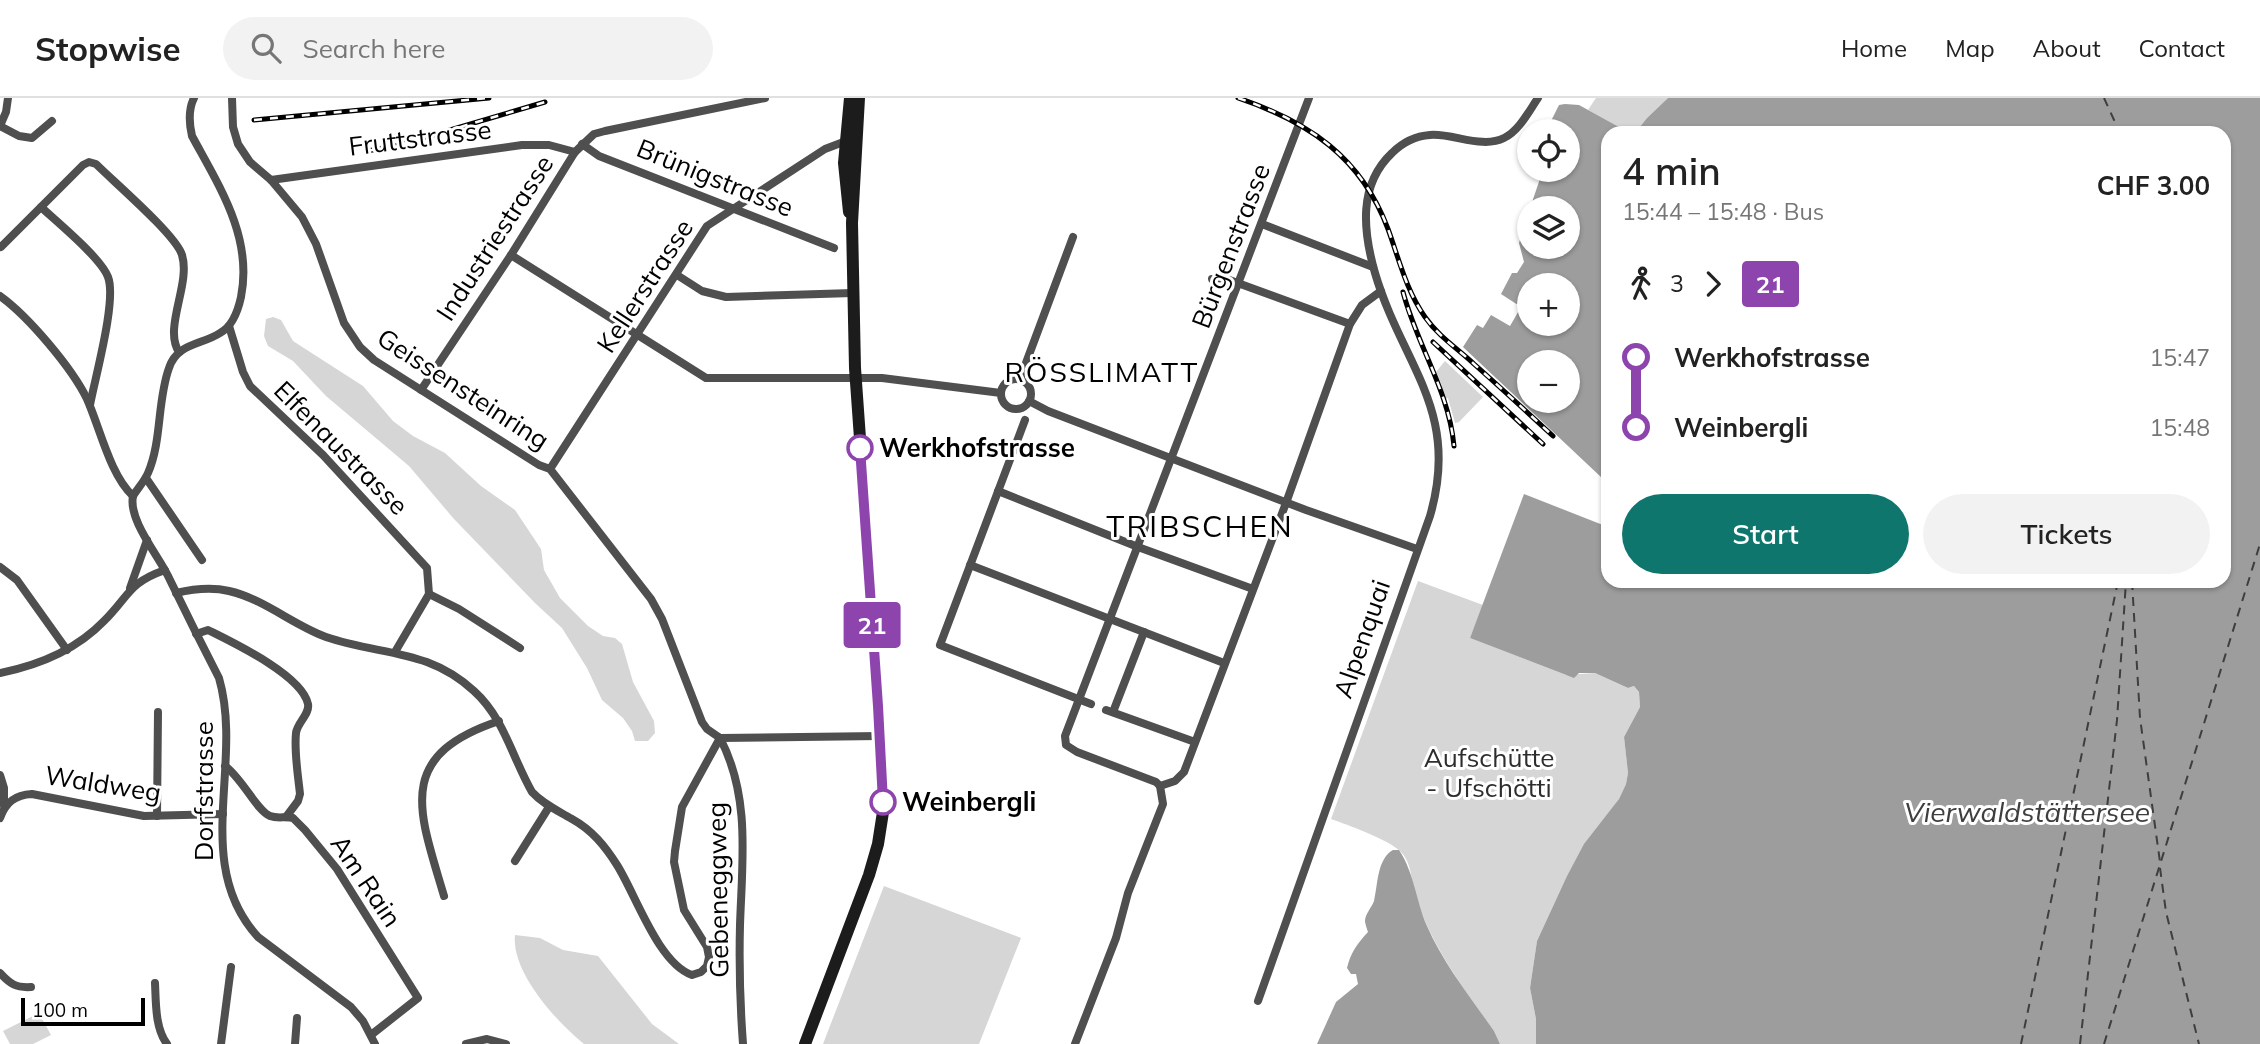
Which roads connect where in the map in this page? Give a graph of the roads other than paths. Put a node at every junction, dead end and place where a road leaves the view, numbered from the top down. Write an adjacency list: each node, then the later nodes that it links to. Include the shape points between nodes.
1 (8, 98): 10 (street)
2 (194, 98): 31 (street, via 189,119 192,136 240,237 242,291)
3 (232, 98): 14 (street, Geissensteinring, via 238,144)
4 (765, 98): 12 (street, via 605,131)
5 (850, 98): 11 (street)
6 (859, 98): 17 (street)
7 (1309, 98): 18 (street, Bürgenstrasse)
8 (1538, 98): 23 (street, Alpenquai, via 1505,138 1489,141 1425,135 1393,152 1374,177 1366,201)
9 (52, 121): 10 (street, via 33,138)
10 (0, 126)
11 (846, 141): 16 (street, Kellerstrasse, via 825,149); 17 (street, via 846,191)
12 (582, 144): 13 (street, Industriestrasse); 16 (street, Brünigstrasse, via 599,156)
13 (575, 152): 14 (street, Fruttstrasse, via 549,145 522,145); 22 (street, Industriestrasse)
14 (271, 180): 36 (street, Geissensteinring, via 308,226 351,337 374,360)
15 (41, 207): 20 (street); 33 (street, via 89,162 174,240 185,268 174,338); 39 (street, via 108,277 111,298)
16 (734, 209): 21 (street, Brünigstrasse); 24 (street, Kellerstrasse, via 707,226)
17 (852, 223): 28 (street)
18 (1262, 224): 23 (street); 26 (street, Bürgenstrasse)
19 (1073, 237): 35 (street)
20 (1, 247)
21 (834, 248)
22 (511, 255): 32 (street); 36 (street, Industriestrasse)
23 (1373, 267): 27 (street, Alpenquai)
24 (677, 275): 28 (street, via 702,291 726,297); 32 (street, Kellerstrasse)
25 (1212, 279): 26 (street)
26 (1239, 284): 30 (street); 41 (street, Bürgenstrasse)
27 (1381, 291): 30 (street, via 1362,305); 49 (street, Alpenquai, via 1425,390 1438,433 1436,492)
28 (853, 293): 34 (street)
29 (0, 296): 39 (street, Dorfstrasse, via 64,365)
30 (1350, 324): 46 (street)
31 (229, 326): 33 (street); 57 (street, Elfenaustrasse, via 250,386 420,558 427,568)
32 (638, 335): 34 (street, via 706,378); 42 (street, Kellerstrasse)
33 (179, 352): 43 (street, via 169,367)
34 (856, 378): 37 (street, via 900,379); 70 (street)
35 (1020, 379): 37 (street, via 1007,382); 38 (street, via 1030,388)
36 (421, 390): 42 (street, Geissensteinring)
37 (1001, 393): 38 (street, via 1010,408 1021,408)
38 (1029, 401): 41 (street)
39 (90, 407): 45 (street, Dorfstrasse, via 122,485)
40 (1025, 420): 44 (street)
41 (1172, 459): 46 (street); 48 (street, Bürgenstrasse)
42 (550, 469): 71 (street, Geissensteinring, via 651,599 702,722)
43 (146, 478): 45 (street); 50 (street)
44 (998, 491): 48 (street); 51 (street)
45 (133, 496): 47 (street, Dorfstrasse, via 133,509)
46 (1286, 503): 49 (street); 54 (street)
47 (147, 540): 53 (street, Dorfstrasse); 55 (street)
48 (1138, 547): 54 (street); 58 (street, Bürgenstrasse)
49 (1417, 549): 90 (street, Alpenquai)
50 (202, 560)
51 (970, 565): 58 (street); 66 (street, via 940,645)
52 (0, 567): 62 (street, via 17,580)
53 (165, 570): 55 (street, via 145,577); 56 (street, Dorfstrasse)
54 (1252, 589): 64 (street)
55 (129, 590): 62 (street, via 87,637)
56 (176, 593): 60 (street, Dorfstrasse); 63 (street, via 191,589 232,592 323,636)
57 (429, 594): 61 (street); 63 (street)
58 (1111, 619): 59 (street); 66 (street, Bürgenstrasse)
59 (1144, 632): 64 (street); 72 (street, via 1110,711)
60 (196, 634): 73 (street, Dorfstrasse, via 223,691); 82 (street, via 208,630 259,656 305,698 307,710 296,733 300,794)
61 (520, 648)
62 (67, 650): 65 (street)
63 (395, 652): 69 (street, via 447,670 476,693)
64 (1224, 663): 72 (street)
65 (0, 673)
66 (1079, 700): 67 (street); 75 (street, Bürgenstrasse, via 1066,745)
67 (1091, 704)
68 (158, 712): 81 (street)
69 (499, 721): 79 (street, via 532,792); 85 (street, via 450,743 424,782 424,827)
70 (880, 736): 71 (street); 99 (street, via 883,812 878,844)
71 (720, 738): 79 (street, via 682,807 674,851 684,910 709,957 701,972 692,975 676,967 599,839); 98 (street, Gebeneggweg, via 743,814)
72 (1195, 742): 75 (street, via 1184,772)
73 (225, 766): 80 (street, Dorfstrasse); 82 (street, Am Rain, via 263,811 275,818)
74 (0, 775): 76 (street)
75 (1160, 786): 100 (street, via 1163,804)
76 (4, 788): 77 (street, Waldweg); 78 (street)
77 (19, 795): 78 (street, Waldweg); 81 (street, Waldweg)
78 (4, 806): 83 (street)
79 (549, 807): 84 (street)
80 (223, 814): 81 (street, Waldweg); 92 (street, Dorfstrasse, via 227,885 247,925 351,1007)
81 (156, 816)
82 (286, 817): 92 (street, Am Rain, via 297,821 337,869 418,998)
83 (0, 818)
84 (515, 861)
85 (444, 896)
86 (231, 967): 94 (street)
87 (0, 973): 89 (street, via 18,988)
88 (155, 984): 93 (street)
89 (31, 987)
90 (1258, 1000)
91 (297, 1018): 95 (street)
92 (373, 1040)
93 (162, 1043)
94 (221, 1044)
95 (295, 1044)
96 (466, 1044): 97 (street, via 487,1039)
97 (506, 1044)
98 (743, 1044)
99 (804, 1044)
100 (1075, 1044)

